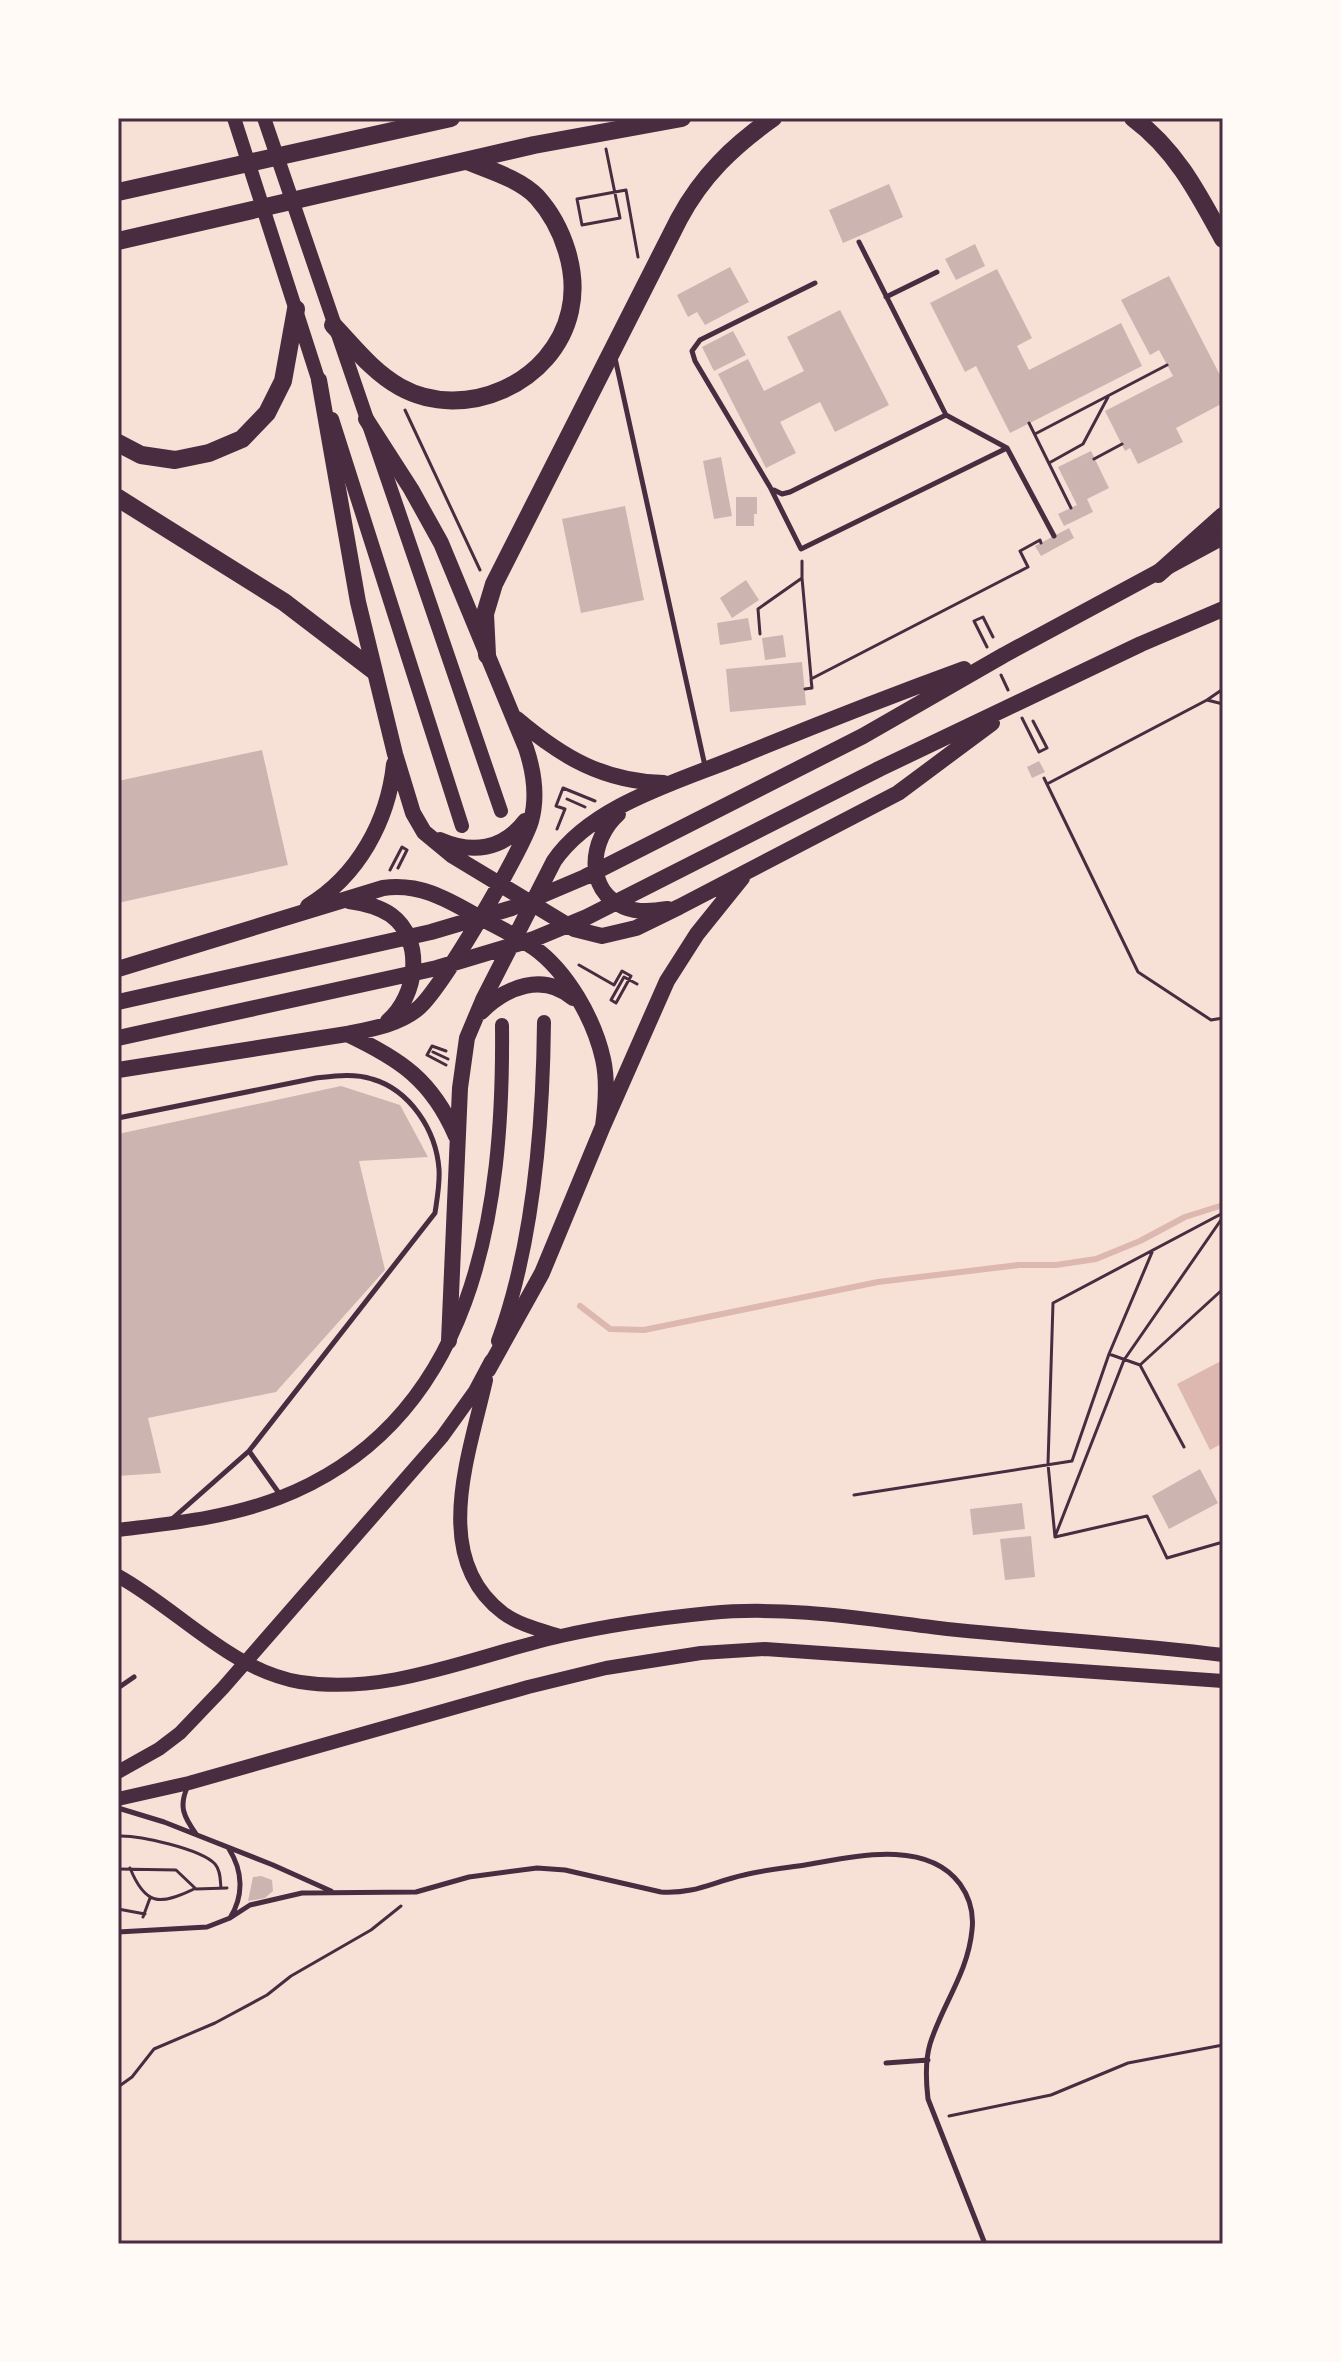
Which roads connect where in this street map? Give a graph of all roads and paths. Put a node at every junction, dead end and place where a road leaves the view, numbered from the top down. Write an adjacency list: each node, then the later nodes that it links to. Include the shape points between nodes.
1 (234, 118): 17 (main road)
2 (264, 118): 18 (main road)
3 (451, 118): 9 (highway)
4 (682, 118): 8 (highway)
5 (773, 118): 19 (highway, via 726,155 692,195)
6 (1133, 118): 10 (highway, via 1186,171)
7 (606, 147): 13 (path, via 620,218 582,225 577,199 626,190)
8 (467, 161): 11 (highway); 18 (highway, via 535,195 562,238 573,295 570,315 546,356 497,393 438,400 383,376)
9 (118, 192)
10 (1223, 239)
11 (118, 241)
12 (859, 242): 16 (lane)
13 (640, 269)
14 (937, 272): 16 (lane)
15 (815, 283): 33 (lane, via 700,340 692,351)
16 (886, 297): 24 (lane)
17 (296, 309): 21 (main road); 28 (highway, via 283,381 267,413 242,439 175,460 141,455)
18 (333, 325): 25 (main road)
19 (613, 349): 50 (highway, via 490,594 485,614); 63 (lane)
20 (1167, 365): 22 (path)
21 (319, 380): 52 (main road); 73 (main road)
22 (1108, 396): 27 (path); 32 (path, via 1083,444)
23 (405, 412): 42 (path)
24 (946, 415): 30 (lane); 33 (lane, via 790,492)
25 (366, 419): 50 (main road, via 441,543); 72 (main road)
26 (1029, 423): 27 (path)
27 (1035, 434): 32 (path)
28 (118, 443)
29 (1122, 444): 31 (path)
30 (1007, 448): 37 (lane); 40 (lane)
31 (1094, 459)
32 (1049, 463): 35 (path)
33 (770, 487): 40 (lane)
34 (118, 498): 52 (highway, via 284,602)
35 (1071, 508)
36 (1223, 516): 41 (highway)
37 (1054, 536)
38 (1223, 537): 41 (main road)
39 (1041, 543): 53 (path, via 1020,551 1028,567)
40 (801, 549): 43 (path)
41 (1158, 574): 51 (main road)
42 (482, 575)
43 (802, 578): 47 (path, via 758,609); 53 (path)
44 (1223, 596): 49 (main road)
45 (1223, 609): 49 (main road)
46 (974, 621): 48 (path, via 983,617)
47 (760, 634)
48 (993, 637)
49 (1141, 644): 56 (main road)
50 (487, 655): 59 (main road)
51 (1004, 655): 63 (main road); 87 (main road, via 863,736 585,877 512,908 417,935)
52 (373, 670): 62 (main road)
53 (811, 679): 54 (path, via 812,688)
54 (805, 689)
55 (1223, 689): 57 (path)
56 (1022, 700): 76 (main road, via 898,793); 95 (main road, via 534,939 437,968)
57 (1207, 700): 58 (path); 66 (path)
58 (1223, 704)
59 (513, 715): 65 (main road, via 556,750 591,768 620,779); 70 (main road, via 532,765)
60 (1033, 721): 61 (path, via 1047,748)
61 (1039, 752)
62 (395, 754): 74 (main road); 82 (main road, via 387,803 362,854 329,892)
63 (706, 770): 65 (main road)
64 (1044, 778): 66 (path)
65 (674, 783): 68 (main road)
66 (1047, 784): 90 (path, via 1138,972 1211,1020)
67 (567, 799): 71 (path)
68 (634, 799): 79 (main road, via 566,843); 80 (main road, via 599,838 597,877 604,891 626,908)
69 (600, 803): 75 (path, via 563,788 556,806 565,809)
70 (534, 805): 74 (main road, via 513,836 483,849 451,845); 77 (main road, via 525,837)
71 (587, 807)
72 (501, 811)
73 (462, 826)
74 (424, 832): 77 (main road)
75 (553, 838)
76 (747, 870): 80 (main road); 98 (main road, via 667,981)
77 (498, 886): 79 (main road); 81 (main road)
78 (345, 901): 81 (main road, via 383,888 414,888); 82 (main road); 93 (main road, via 389,914 404,930 410,947 413,982 406,1000)
79 (532, 905): 80 (main road, via 574,929 602,936 636,928); 83 (main road)
80 (679, 907)
81 (479, 917): 83 (main road); 93 (main road, via 429,999)
82 (289, 918): 85 (main road)
83 (515, 937): 88 (main road, via 548,959); 89 (main road)
84 (574, 963): 86 (path, via 614,985 622,971 631,976 616,1003 611,1000 624,977)
85 (118, 969)
86 (637, 984)
87 (118, 1002)
88 (581, 1004): 89 (main road, via 555,987 528,984 499,996); 98 (main road, via 603,1059)
89 (474, 1018): 99 (main road, via 463,1063)
90 (1223, 1018)
91 (544, 1022): 107 (main road, via 534,1183 514,1290)
92 (502, 1025): 103 (main road, via 494,1192 484,1239)
93 (381, 1027): 94 (main road)
94 (347, 1034): 96 (main road); 99 (main road, via 418,1076)
95 (118, 1038)
96 (118, 1070)
97 (118, 1118): 109 (lane, via 344,1075 373,1079 410,1099 433,1139 439,1168 435,1213)
98 (603, 1126): 107 (main road, via 542,1273)
99 (459, 1143): 103 (main road)
100 (1223, 1215): 101 (path); 105 (path)
101 (1153, 1250): 104 (path); 110 (path, via 1053,1303)
102 (1223, 1289): 106 (path)
103 (449, 1341): 112 (main road, via 416,1399 389,1428 344,1465)
104 (1109, 1354): 105 (path); 110 (path, via 1072,1461)
105 (1124, 1360): 106 (path); 115 (path)
106 (1140, 1365): 108 (path)
107 (488, 1370): 118 (main road, via 460,1501 463,1548 477,1582 497,1607 526,1625); 123 (main road, via 442,1437 223,1688 180,1733)
108 (1184, 1447)
109 (249, 1451): 112 (lane); 113 (lane)
110 (1048, 1464): 111 (path); 115 (path)
111 (854, 1495)
112 (282, 1497): 113 (main road, via 223,1515)
113 (168, 1523): 114 (main road)
114 (118, 1530)
115 (1055, 1537): 116 (path, via 1147,1516 1167,1558)
116 (1223, 1542)
117 (118, 1576): 118 (main road, via 236,1657 297,1682 396,1680)
118 (561, 1636): 119 (main road, via 757,1609)
119 (1223, 1655)
120 (134, 1677): 122 (lane)
121 (1223, 1681): 124 (main road, via 765,1649 701,1653 541,1684)
122 (118, 1688)
123 (118, 1772)
124 (189, 1783): 125 (main road); 127 (lane, via 181,1803)
125 (118, 1799)
126 (118, 1808): 127 (lane)
127 (197, 1835): 129 (lane)
128 (118, 1836): 132 (path, via 149,1839 209,1860 220,1874)
129 (228, 1849): 133 (lane, via 237,1862); 136 (lane)
130 (130, 1868): 131 (path); 134 (path, via 176,1870); 137 (path, via 137,1887)
131 (118, 1869)
132 (221, 1888): 133 (path); 134 (path)
133 (240, 1888): 140 (lane)
134 (196, 1889): 137 (path, via 178,1897)
135 (416, 1892): 136 (lane); 144 (lane, via 469,1877 537,1868 678,1893 743,1875 860,1855 914,1856 954,1876 972,1910 962,1974 929,2046); 146 (path, via 382,1922 267,1995 154,2049)
136 (336, 1893): 140 (lane, via 302,1893 250,1905)
137 (150, 1898): 139 (path)
138 (118, 1909): 139 (path)
139 (145, 1914): 141 (path)
140 (230, 1918): 141 (lane, via 207,1927)
141 (139, 1931): 142 (lane)
142 (118, 1932)
143 (1223, 2045): 147 (path, via 1128,2063 1051,2095)
144 (928, 2060): 145 (lane); 147 (lane)
145 (886, 2063)
146 (118, 2087)
147 (933, 2119): 148 (lane)
148 (985, 2244)

